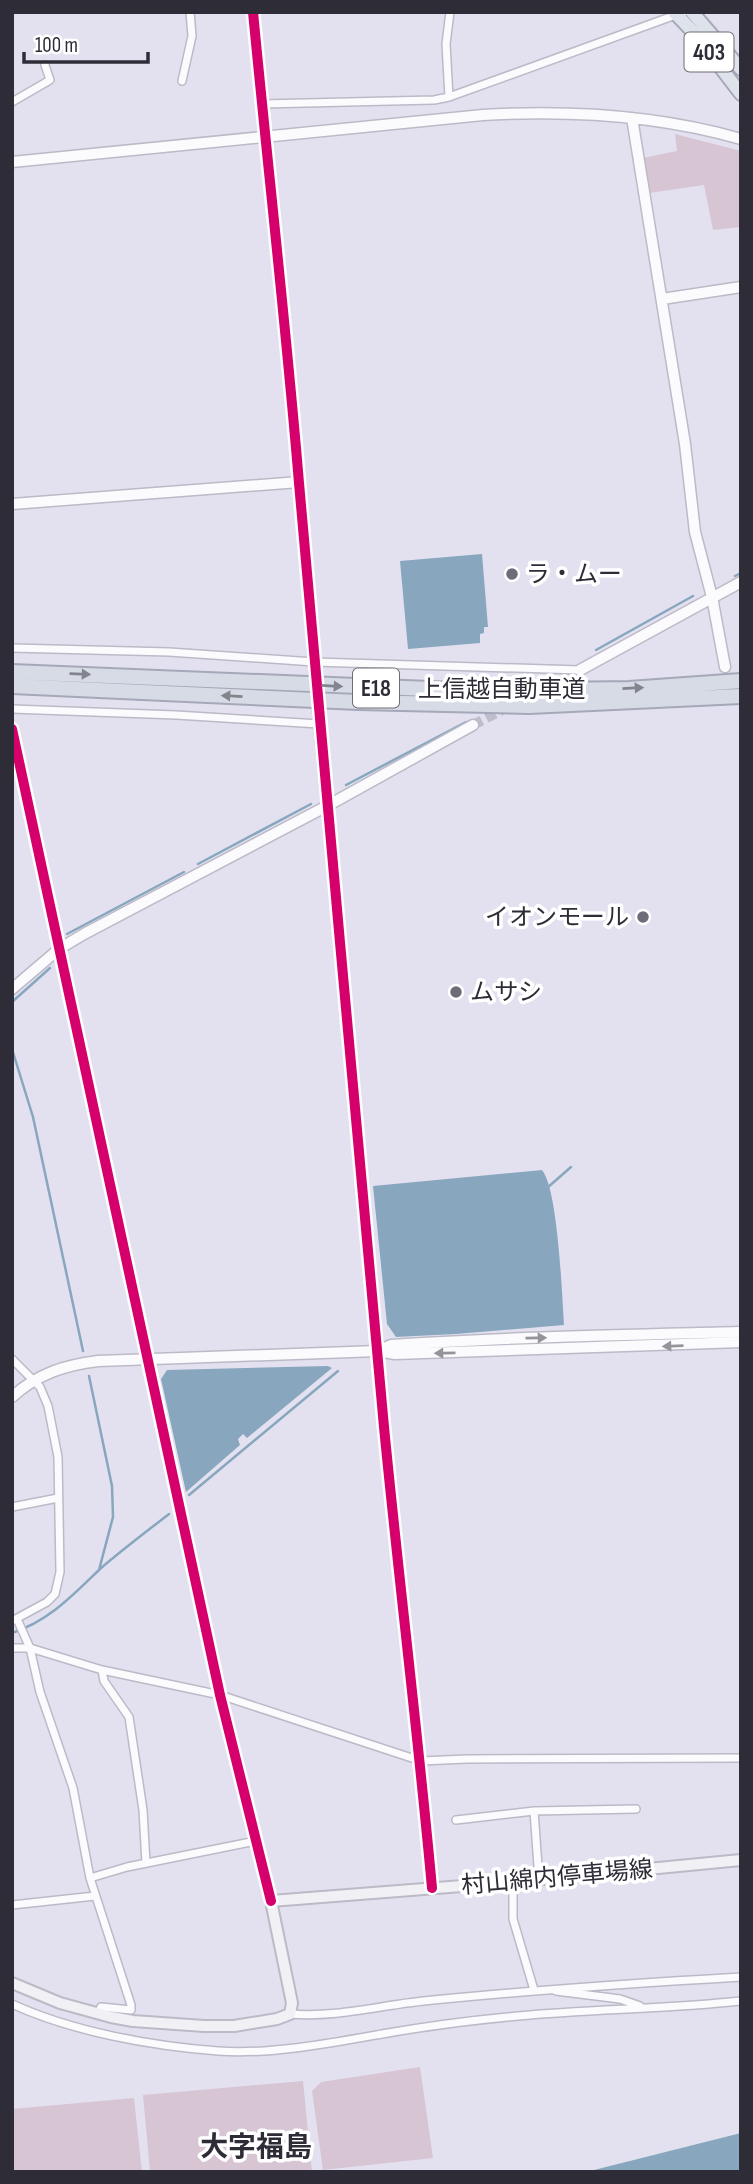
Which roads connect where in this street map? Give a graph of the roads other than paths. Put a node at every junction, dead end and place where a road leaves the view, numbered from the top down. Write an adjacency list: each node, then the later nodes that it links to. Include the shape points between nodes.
1 (190, 12): 8 (street, via 192,36)
2 (253, 12): 12 (street)
3 (450, 12): 10 (street, via 446,44)
4 (692, 12): 7 (highway, 403)
5 (678, 13): 9 (highway, 403); 10 (street)
6 (45, 65): 11 (street, via 50,80)
7 (741, 69)
8 (183, 81)
9 (741, 94)
10 (449, 97): 12 (street)
11 (12, 102)
12 (262, 104): 14 (street)
13 (632, 118): 14 (street, via 517,113); 15 (street); 18 (street)
14 (266, 138): 16 (street); 19 (street)
15 (741, 139)
16 (12, 162)
17 (741, 287): 18 (street)
18 (662, 299): 22 (street, via 695,532)
19 (299, 482): 20 (street); 24 (street)
20 (12, 504)
21 (741, 582): 22 (street)
22 (712, 597): 25 (street); 26 (street)
23 (12, 648): 24 (street)
24 (314, 662): 26 (street); 28 (street)
25 (725, 667)
26 (580, 670)
27 (12, 672): 29 (highway, 上信越自動車道 / E18, one-way to 29, via 478,691)
28 (315, 674)
29 (741, 681)
30 (12, 686): 31 (highway, 上信越自動車道 / E18, one-way to 30, via 583,705 476,705)
31 (741, 696)
32 (12, 709): 34 (street)
33 (318, 710): 34 (street)
34 (319, 724): 37 (street)
35 (473, 725): 37 (street)
36 (12, 729): 38 (street)
37 (327, 806): 38 (street); 42 (street)
38 (59, 949): 39 (street); 44 (street)
39 (12, 989)
40 (741, 1332): 42 (street, one-way to 40, via 391,1345 512,1337)
41 (741, 1342): 42 (street, one-way to 42, via 509,1352)
42 (378, 1351): 44 (street); 55 (street)
43 (12, 1359): 45 (street)
44 (146, 1360): 45 (street, via 77,1364); 53 (street)
45 (34, 1380): 46 (street); 47 (street, via 48,1406 56,1444)
46 (12, 1397)
47 (58, 1499): 48 (street); 49 (street, via 59,1582 55,1594)
48 (12, 1507)
49 (16, 1621): 50 (street)
50 (30, 1647): 51 (street); 52 (street); 62 (street, via 40,1692 74,1788)
51 (12, 1648)
52 (102, 1670): 53 (street); 61 (street, via 104,1681 129,1717)
53 (220, 1695): 55 (street); 59 (street)
54 (741, 1759): 55 (street)
55 (421, 1762): 65 (street)
56 (636, 1810): 57 (street)
57 (534, 1811): 58 (street); 63 (street)
58 (456, 1820)
59 (256, 1841): 61 (street); 67 (street)
60 (741, 1860): 63 (main road, 村山綿内停車場線)
61 (146, 1863): 62 (street)
62 (90, 1878): 66 (street)
63 (539, 1880): 64 (main road, 村山綿内停車場線)
64 (513, 1882): 65 (main road, 村山綿内停車場線); 72 (street, via 513,1919)
65 (432, 1888): 67 (main road, 村山綿内停車場線)
66 (95, 1896): 68 (street); 76 (street, via 131,2005 131,2010 101,2007)
67 (271, 1901): 77 (main road, via 292,2003)
68 (12, 1905)
69 (741, 1977): 71 (street)
70 (12, 1983): 76 (main road)
71 (547, 1989): 72 (street); 75 (street)
72 (534, 1990): 77 (street, via 317,2016)
73 (741, 2001): 75 (street)
74 (12, 2004): 75 (street, via 154,2044 219,2052 292,2048 519,2016)
75 (644, 2007)
76 (98, 2014): 77 (main road, via 204,2026 245,2025)
77 (290, 2014)

